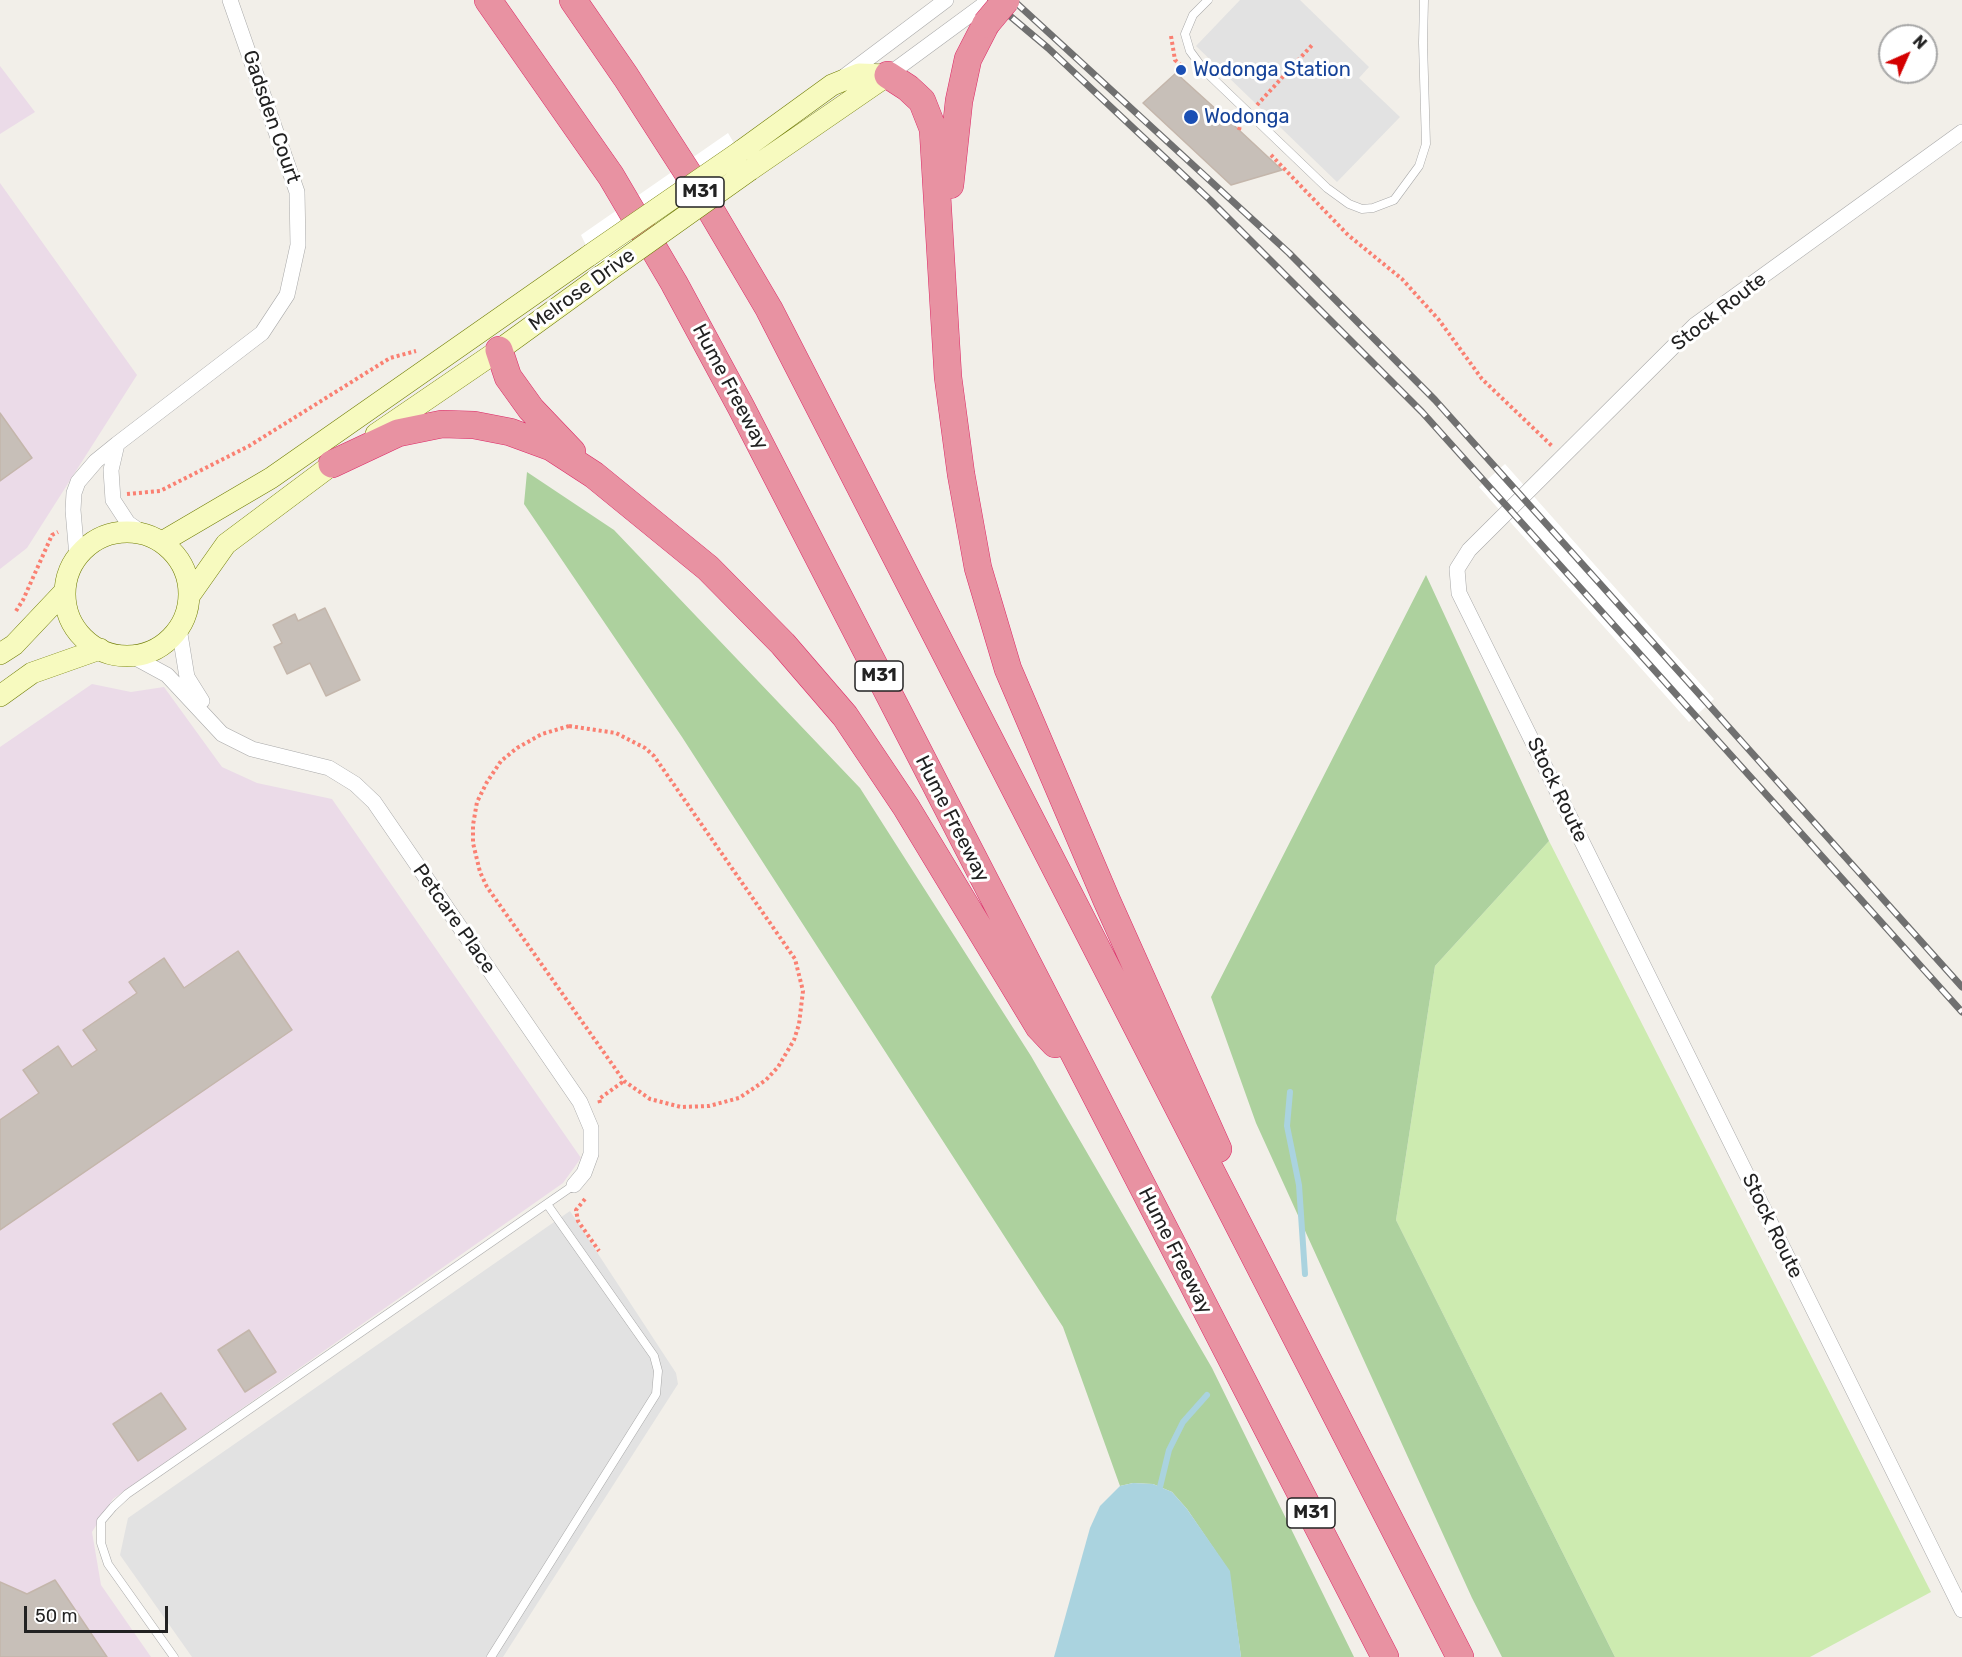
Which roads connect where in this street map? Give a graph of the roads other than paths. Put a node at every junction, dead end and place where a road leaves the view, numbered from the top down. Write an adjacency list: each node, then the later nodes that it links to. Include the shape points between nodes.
1 (230, 0): 16 (street, Gadsden Court, via 297,192 298,245 287,295 262,333)
2 (488, 0): 30 (highway, Hume Freeway / M31, via 611,176 674,283)
3 (573, 0): 33 (highway, M31, via 700,192 769,309)
4 (946, 0): 10 (street, Melrose Drive)
5 (1006, 0): 8 (highway, bridge)
6 (1208, 0): 7 (lane, via 1193,15 1185,34 1190,51 1204,70 1327,188 1362,209 1394,200 1419,166 1426,144)
7 (1425, 0)
8 (983, 12): 9 (street, Melrose Drive); 13 (highway, via 959,101)
9 (888, 75): 10 (main road, via 859,74); 12 (main road, Melrose Drive); 13 (highway, via 918,97 931,122)
10 (832, 85): 12 (main road, Melrose Drive)
11 (1962, 132): 34 (street, Stock Route, via 1695,325 1469,550 1457,569 1459,593)
12 (746, 161): 14 (main road, Melrose Drive, bridge, via 590,255); 15 (main road, Melrose Drive, bridge)
13 (943, 273): 33 (highway, via 948,377 961,474 978,568 1008,669 1107,902)
14 (520, 304): 15 (main road, via 504,328); 20 (main road, Melrose Drive, via 271,478)
15 (500, 350): 17 (main road, Melrose Drive); 18 (highway, via 508,377 531,409)
16 (117, 444): 19 (street, via 111,470 113,500 128,523); 21 (street, Gadsden Court, via 96,461 74,493)
17 (332, 464): 18 (highway, via 398,434 453,424 510,432 551,447); 23 (main road, Melrose Drive, via 226,544)
18 (594, 475): 30 (highway, via 708,568 783,644 845,716 906,807 1039,1027)
19 (141, 532): 20 (main road); 21 (main road, via 105,535)
20 (162, 542): 23 (main road, via 177,556 187,574)
21 (77, 557): 22 (main road)
22 (65, 591): 25 (main road, via 74,625); 26 (main road, via 14,645)
23 (190, 595): 24 (main road)
24 (179, 628): 27 (main road, via 159,647); 29 (street, via 187,677)
25 (100, 649): 27 (main road); 28 (main road, via 32,673)
26 (0, 654)
27 (132, 656): 29 (street, Petcare Place, via 167,675)
28 (0, 696)
29 (222, 734): 31 (street, Petcare Place, via 252,749 329,768 355,783 374,802 580,1102 591,1128 591,1154)
30 (1081, 1071): 37 (highway, Hume Freeway / M31)
31 (574, 1185): 32 (lane)
32 (547, 1204): 35 (lane, via 127,1494 101,1521 101,1543 108,1564); 36 (lane, via 654,1356 658,1371 656,1394)
33 (1361, 1464): 38 (highway, M31)
34 (1962, 1610)
35 (174, 1657)
36 (491, 1657)
37 (1384, 1657)
38 (1460, 1657)

